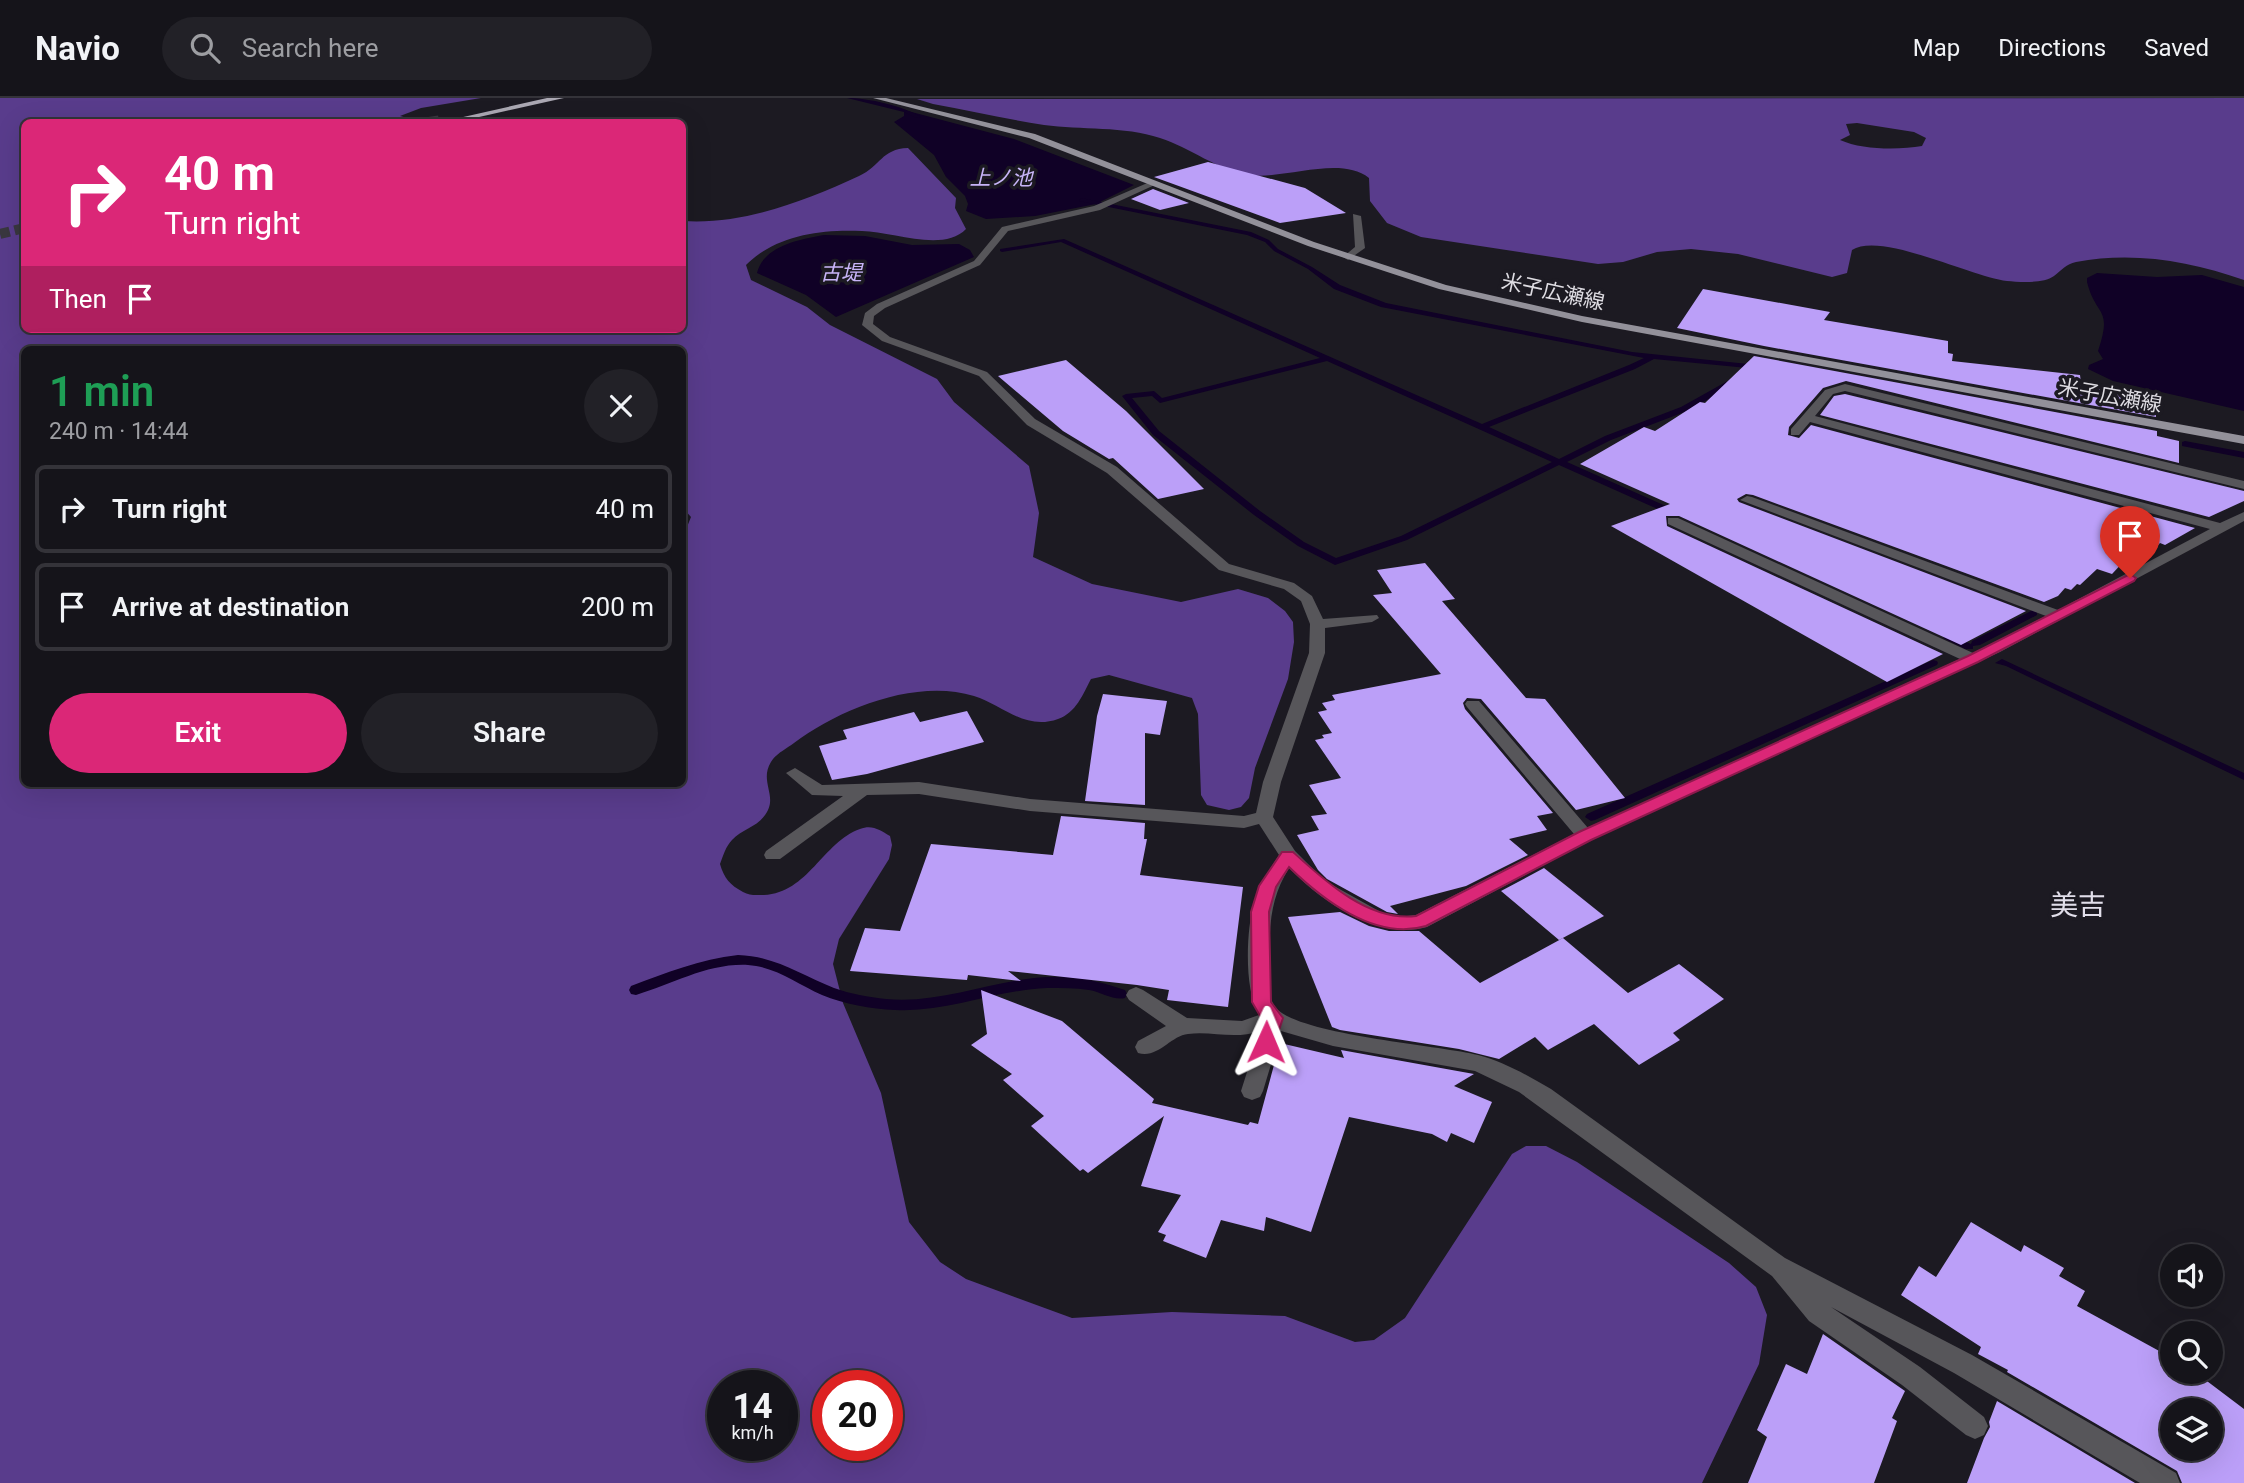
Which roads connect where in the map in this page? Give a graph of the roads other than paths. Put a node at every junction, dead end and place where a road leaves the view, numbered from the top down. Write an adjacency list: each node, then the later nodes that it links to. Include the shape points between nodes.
1 (544, 98): 4 (highway)
2 (560, 98): 5 (highway)
3 (877, 98): 6 (main road, 米子広瀬線, via 1032,136)
4 (453, 119)
5 (454, 119)
6 (1155, 183): 8 (main road, 米子広瀬線); 19 (street, via 1097,208 1005,229 988,256 881,306 869,315 867,326 886,338 983,374 1031,422 1112,470 1223,568 1298,591 1307,599)
7 (1356, 216): 8 (street, via 1360,248)
8 (1348, 257): 11 (main road, 米子広瀬線, via 1443,287 1582,318)
9 (1807, 417): 10 (street); 12 (street, via 1829,392 1845,387); 16 (street)
10 (1795, 432)
11 (2244, 440)
12 (2244, 485)
13 (1747, 500): 17 (street)
14 (2244, 516): 16 (street)
15 (1673, 521): 20 (street)
16 (2221, 528): 17 (street)
17 (2061, 616): 20 (street)
18 (1372, 618): 19 (street)
19 (1318, 624): 24 (street, via 1317,653)
20 (1973, 659): 25 (street)
21 (1473, 704): 25 (street)
22 (795, 773): 23 (street, via 818,791)
23 (860, 792): 24 (street, via 919,788 1044,806 1244,822); 26 (street)
24 (1264, 817): 27 (street)
25 (1585, 836): 27 (street, via 1420,922 1398,924 1353,908 1318,886)
26 (773, 855)
27 (1287, 856): 29 (street, via 1267,886 1260,912 1262,1002)
28 (1136, 995): 30 (street)
29 (1274, 1018): 30 (street, via 1242,1029); 32 (street); 33 (street, via 1361,1045 1475,1063 1511,1075)
30 (1183, 1026): 31 (street)
31 (1146, 1047)
32 (1252, 1091)
33 (1776, 1266): 34 (street, via 1818,1314 1911,1376); 35 (street, via 1963,1364)
34 (1975, 1426)
35 (2166, 1483)

